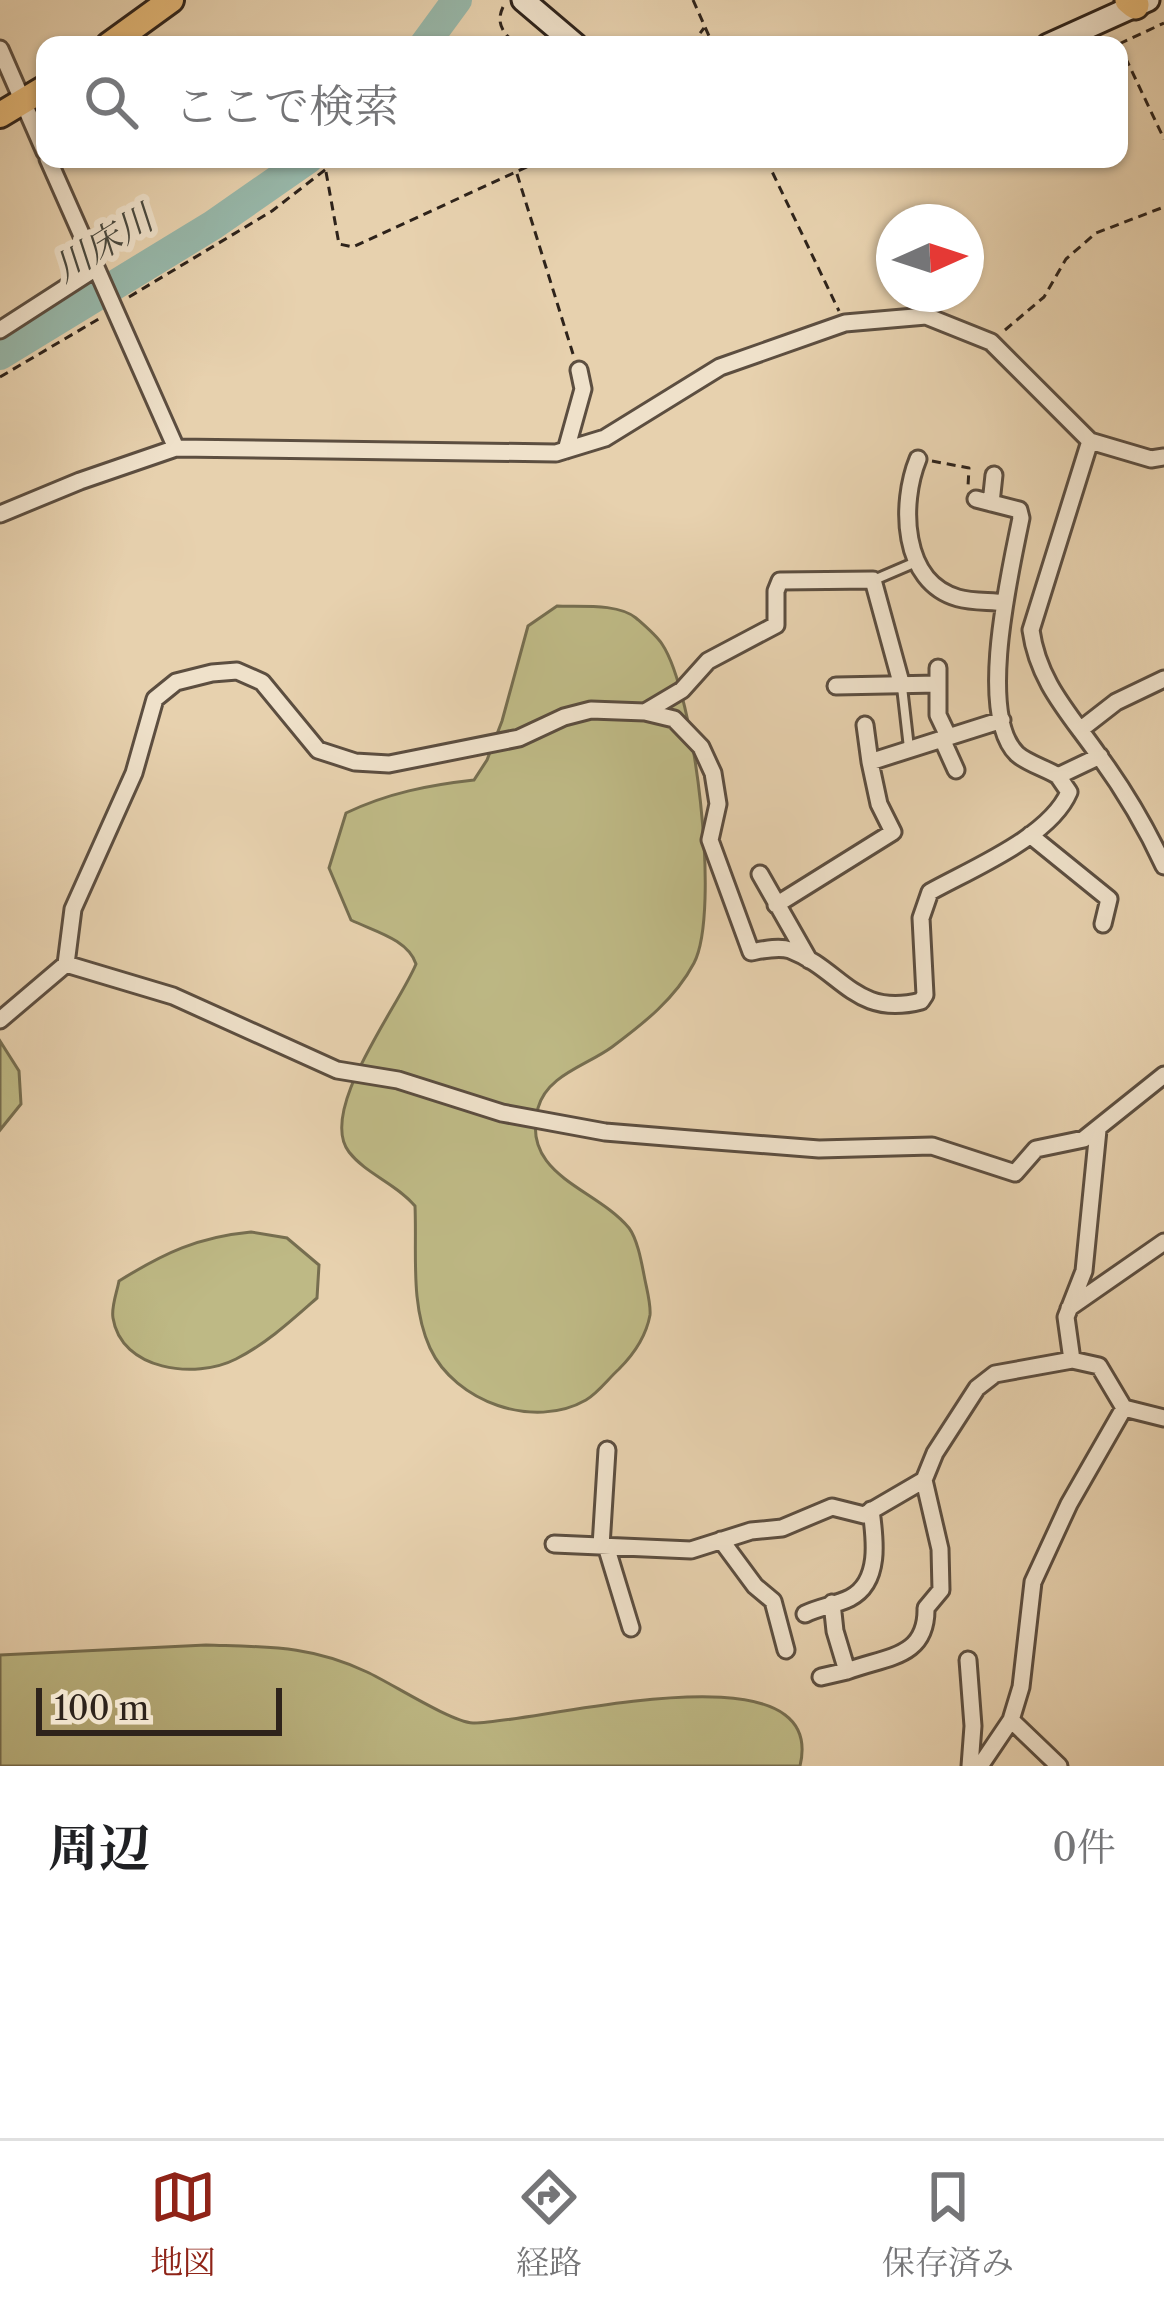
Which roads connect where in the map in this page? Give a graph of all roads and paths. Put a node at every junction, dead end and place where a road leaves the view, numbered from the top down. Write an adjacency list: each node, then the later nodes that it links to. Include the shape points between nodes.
1 (171, 0): 8 (main road)
2 (507, 0): 9 (path, via 499,19)
3 (523, 0): 10 (main road)
4 (693, 0): 7 (path)
5 (1136, 1): 13 (main road)
6 (1164, 23): 14 (path)
7 (705, 27): 11 (path); 12 (path)
8 (122, 36)
9 (506, 36)
10 (565, 36)
11 (698, 36)
12 (709, 36)
13 (1066, 36)
14 (1128, 40)
15 (0, 50): 18 (street)
16 (1128, 66): 21 (path)
17 (36, 94): 18 (main road)
18 (23, 103): 19 (main road); 20 (street)
19 (0, 115)
20 (36, 133)
21 (1164, 140)
22 (51, 168): 29 (street)
23 (329, 168): 26 (path)
24 (525, 168): 27 (path)
25 (770, 168): 31 (path)
26 (326, 171): 27 (path, via 339,244 352,248); 30 (path)
27 (517, 172): 34 (path)
28 (1164, 208): 33 (path, via 1096,232 1066,259 1044,297)
29 (96, 269): 30 (street); 32 (street)
30 (114, 309): 35 (path); 37 (street)
31 (844, 323): 33 (street, via 926,316); 38 (street, via 720,368 604,438)
32 (1, 328)
33 (991, 342): 36 (street)
34 (579, 370): 38 (street, via 583,389)
35 (0, 377)
36 (1090, 441): 39 (street); 53 (street, via 1031,630 1035,662)
37 (176, 448): 38 (street); 43 (street)
38 (566, 450)
39 (1164, 457)
40 (918, 459): 42 (path, via 969,468 967,494); 44 (street, via 907,537)
41 (994, 475): 42 (street)
42 (983, 501): 46 (street, via 1018,510 1021,518)
43 (0, 514)
44 (918, 562): 45 (lane); 46 (street, via 955,597)
45 (873, 580): 49 (street); 50 (street, via 780,580 776,625 708,661 682,690)
46 (1005, 603): 51 (street, via 996,648)
47 (1164, 680): 53 (street)
48 (836, 686): 49 (street)
49 (902, 686): 54 (street, via 938,676); 55 (lane)
50 (644, 712): 65 (street, via 591,710 519,738 389,764 355,762 318,750 262,682 237,671 176,682 155,699 134,772 73,909); 66 (street, via 674,719 713,773 718,804 710,840 751,952 787,948)
51 (1002, 720): 54 (street); 59 (street, via 1017,754)
52 (865, 725): 57 (street)
53 (1080, 730): 56 (street)
54 (945, 738): 55 (street); 58 (street)
55 (909, 748): 57 (street)
56 (1100, 756): 59 (street); 61 (street)
57 (870, 762): 63 (street, via 893,832)
58 (956, 770)
59 (1058, 776): 60 (street, via 1069,792 1064,803)
60 (1030, 835): 64 (street, via 1109,899); 66 (street, via 930,892 921,918 921,1001 870,1003)
61 (1164, 866)
62 (760, 874): 63 (street)
63 (776, 904): 66 (street)
64 (1102, 924)
65 (66, 964): 67 (street); 69 (street, via 173,996 338,1070 605,1132 819,1149 932,1146 1015,1173 1036,1149)
66 (811, 964)
67 (0, 1020)
68 (1164, 1075): 69 (street)
69 (1098, 1130): 71 (street, via 1084,1271)
70 (1164, 1242): 71 (street)
71 (1069, 1308): 72 (street)
72 (1072, 1360): 73 (street, via 1099,1366); 76 (street, via 994,1374 934,1453)
73 (1124, 1408): 74 (street); 88 (street, via 1033,1582)
74 (1164, 1418)
75 (607, 1450): 80 (street)
76 (924, 1480): 77 (street); 86 (street, via 940,1550 940,1590 926,1609 926,1631 917,1646)
77 (871, 1510): 78 (street, via 832,1507); 81 (street, via 866,1585)
78 (721, 1540): 80 (street, via 692,1550); 84 (street, via 773,1601)
79 (554, 1544): 80 (street)
80 (604, 1546): 83 (street)
81 (832, 1603): 82 (street); 86 (street)
82 (805, 1614)
83 (631, 1628)
84 (786, 1650)
85 (968, 1660): 89 (street)
86 (847, 1671): 87 (street)
87 (821, 1677)
88 (1011, 1720): 90 (street); 91 (street)
89 (970, 1766)
90 (980, 1766)
91 (1059, 1766)

